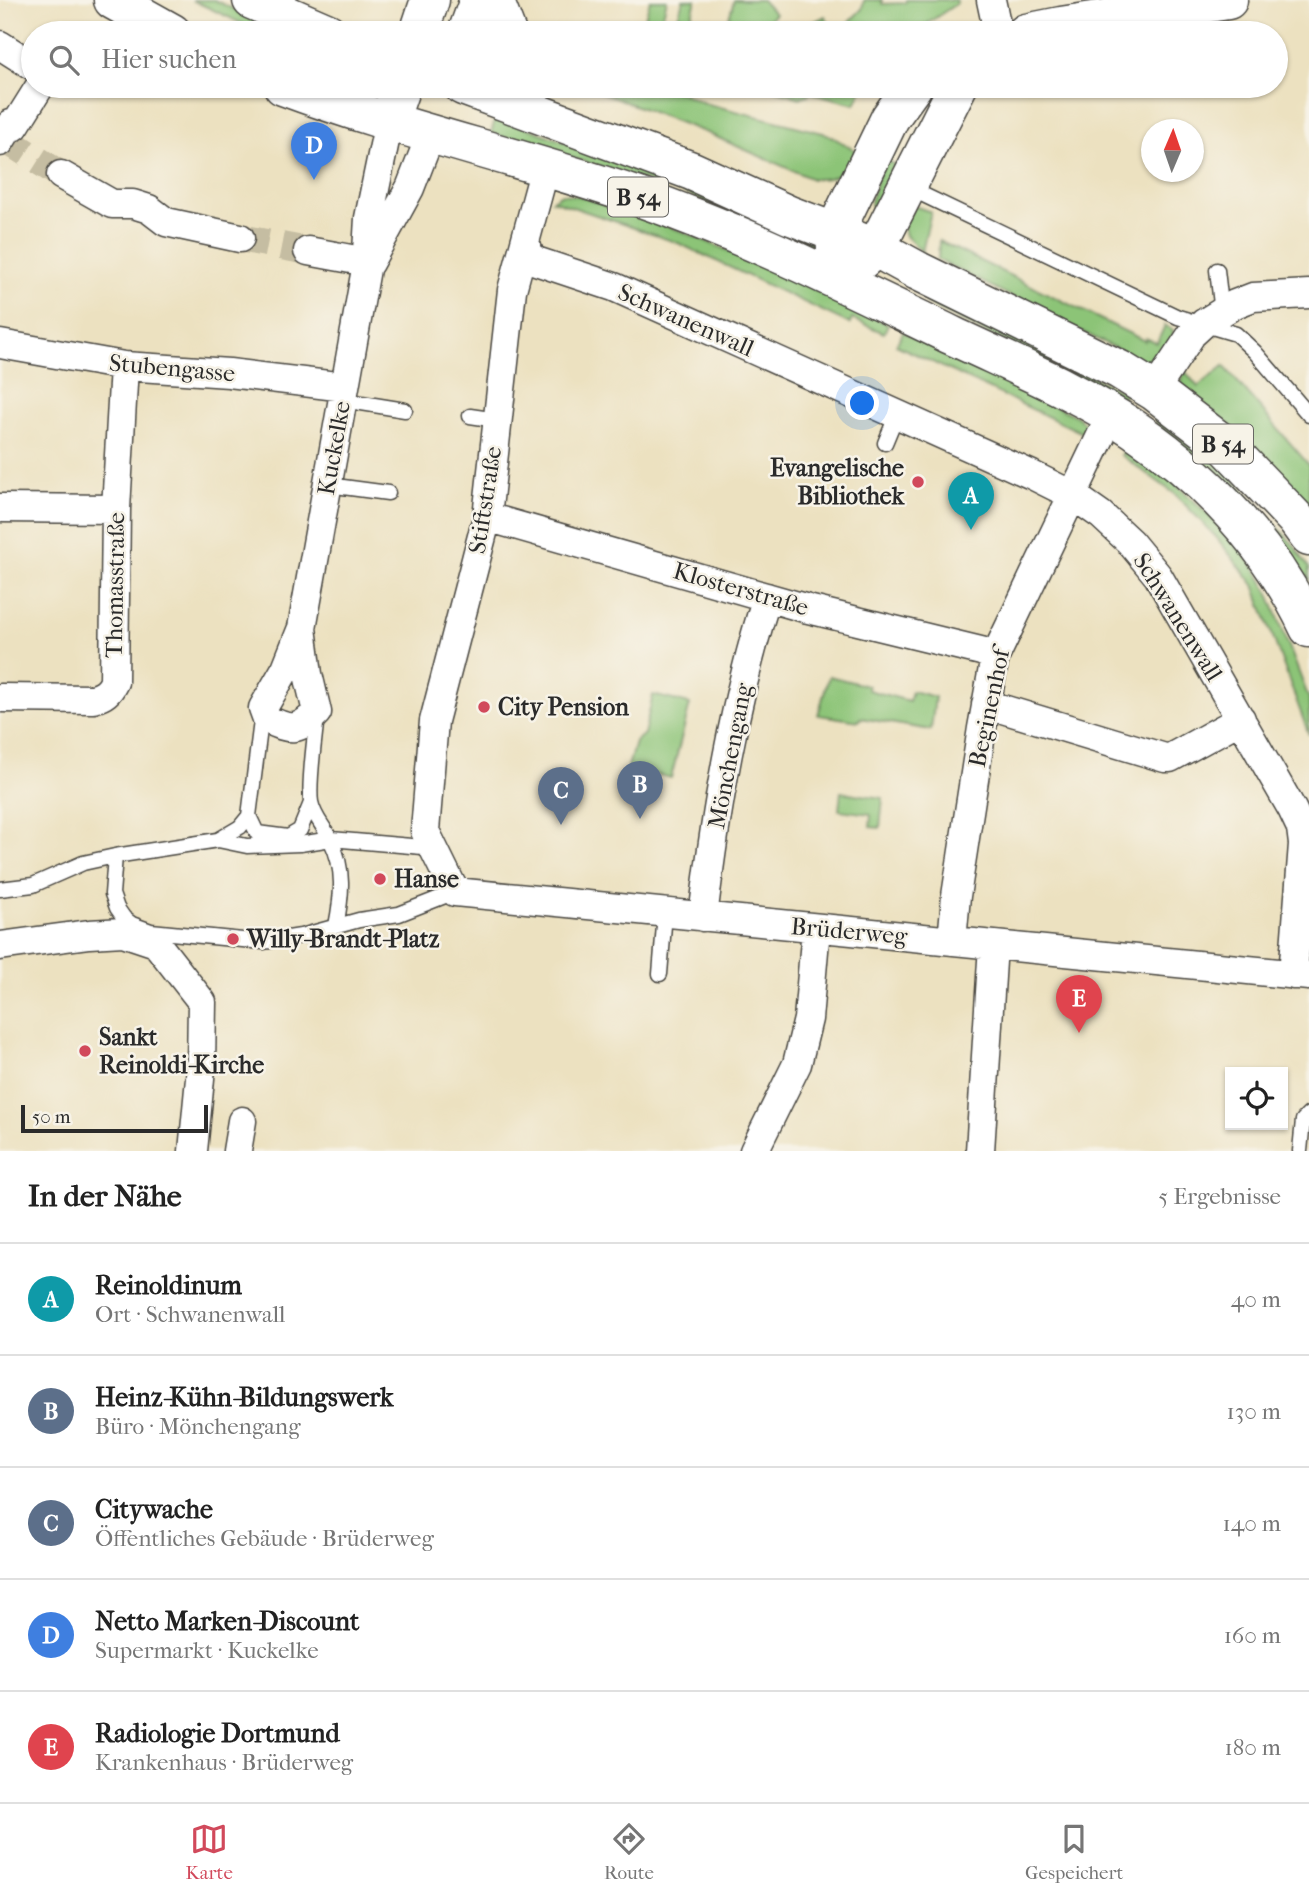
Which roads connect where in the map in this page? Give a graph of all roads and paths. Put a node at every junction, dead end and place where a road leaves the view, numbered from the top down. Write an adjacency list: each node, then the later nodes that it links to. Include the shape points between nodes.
1 (113, 0): 8 (main road)
2 (430, 0): 10 (main road)
3 (479, 0): 11 (main road)
4 (494, 0): 12 (main road)
5 (990, 0): 13 (street)
6 (1228, 0): 14 (main road)
7 (261, 2): 9 (main road)
8 (151, 21)
9 (302, 21)
10 (423, 21)
11 (471, 21)
12 (502, 21)
13 (995, 21)
14 (1093, 21)
15 (0, 45): 16 (street)
16 (21, 58)
17 (32, 98): 28 (street, via 15,126 11,124)
18 (319, 98): 25 (main road, B 54)
19 (397, 98): 25 (main road)
20 (444, 98): 27 (main road)
21 (496, 98): 26 (main road, B 54)
22 (549, 98): 26 (main road, B 54)
23 (904, 98): 32 (main road, via 890,118)
24 (954, 98): 31 (main road)
25 (389, 121): 27 (main road, B 54); 37 (street, Kuckelke)
26 (580, 129): 32 (main road, B 54)
27 (431, 134): 29 (main road, B 54); 37 (street, Kuckelke, via 410,188)
28 (1, 138)
29 (545, 168): 34 (street, Stiftstraße); 39 (main road, B 54, via 732,232)
30 (61, 175): 33 (street, via 112,204 132,204 149,209 166,222)
31 (920, 194): 35 (main road); 41 (lane, via 1170,314)
32 (835, 232): 35 (main road, B 54); 39 (main road)
33 (240, 238)
34 (526, 244): 47 (street, Schwanenwall, via 536,261 614,287); 56 (street, Stiftstraße, via 483,418)
35 (876, 248): 39 (main road); 44 (main road, B 54)
36 (308, 251): 37 (street)
37 (359, 264): 45 (street, Kuckelke)
38 (1217, 270): 41 (lane)
39 (838, 280): 48 (main road, B 54)
40 (1309, 294): 41 (street, via 1253,297)
41 (1213, 318): 44 (street, via 1192,334); 49 (lane, via 1220,328 1243,340)
42 (18, 342): 43 (street, Stubengasse)
43 (124, 366): 45 (street, Stubengasse, via 229,373); 55 (street, Thomasstraße)
44 (1154, 391): 57 (main road, B 54, via 1227,447)
45 (344, 393): 46 (lane); 51 (street, Kuckelke)
46 (405, 410)
47 (897, 414): 50 (lane); 53 (street, Schwanenwall)
48 (1111, 415): 53 (street, Beginenhof); 60 (main road, B 54, via 1157,446 1227,508 1275,565)
49 (1309, 415)
50 (885, 443)
51 (328, 485): 52 (lane); 59 (street, Kuckelke)
52 (388, 493)
53 (1074, 496): 61 (street, Beginenhof); 66 (street, Schwanenwall, via 1119,531 1158,576)
54 (0, 508): 55 (street)
55 (116, 509): 62 (street, Thomasstraße, via 114,682 110,691 93,699)
56 (487, 517): 58 (street, Klosterstraße); 70 (street, Stiftstraße, via 434,721)
57 (1309, 537)
58 (767, 597): 61 (street, Klosterstraße); 76 (street, Mönchengang, via 734,720)
59 (302, 628): 64 (street, Kuckelke); 65 (street, Kuckelke)
60 (1309, 628)
61 (995, 657): 63 (street, Beginenhof)
62 (0, 698)
63 (986, 704): 66 (street, via 1165,758); 80 (street, Beginenhof)
64 (263, 708): 65 (street, via 267,719 285,729 305,724); 68 (lane, Kuckelke)
65 (317, 712): 67 (lane, Kuckelke)
66 (1241, 719): 84 (street, Schwanenwall, via 1301,828)
67 (311, 803): 68 (lane, Kuckelke, via 300,830 288,837 257,833); 69 (lane)
68 (249, 816): 71 (lane)
69 (331, 839): 70 (lane); 71 (lane, via 247,846); 77 (lane, via 341,865)
70 (429, 839): 74 (street)
71 (218, 840): 72 (lane)
72 (115, 856): 73 (lane, via 83,863 33,885); 79 (lane, via 112,894 124,918)
73 (0, 889)
74 (455, 892): 75 (street, Brüderweg); 77 (lane, via 399,914)
75 (665, 914): 76 (street, Brüderweg); 83 (lane)
76 (703, 917): 78 (street, Brüderweg)
77 (336, 926): 79 (lane, via 263,942)
78 (816, 928): 80 (street, Brüderweg); 89 (street, via 808,1018 797,1064)
79 (141, 933): 82 (street, via 89,934); 87 (street, via 156,943 202,1002)
80 (952, 941): 81 (street, Brüderweg)
81 (993, 946): 84 (street, Brüderweg); 90 (street)
82 (0, 947)
83 (660, 974)
84 (1301, 976)
85 (1309, 1114): 91 (lane, via 1303,1120)
86 (242, 1121): 88 (street)
87 (193, 1151)
88 (237, 1151)
89 (754, 1151)
90 (980, 1151)
91 (1300, 1151)

